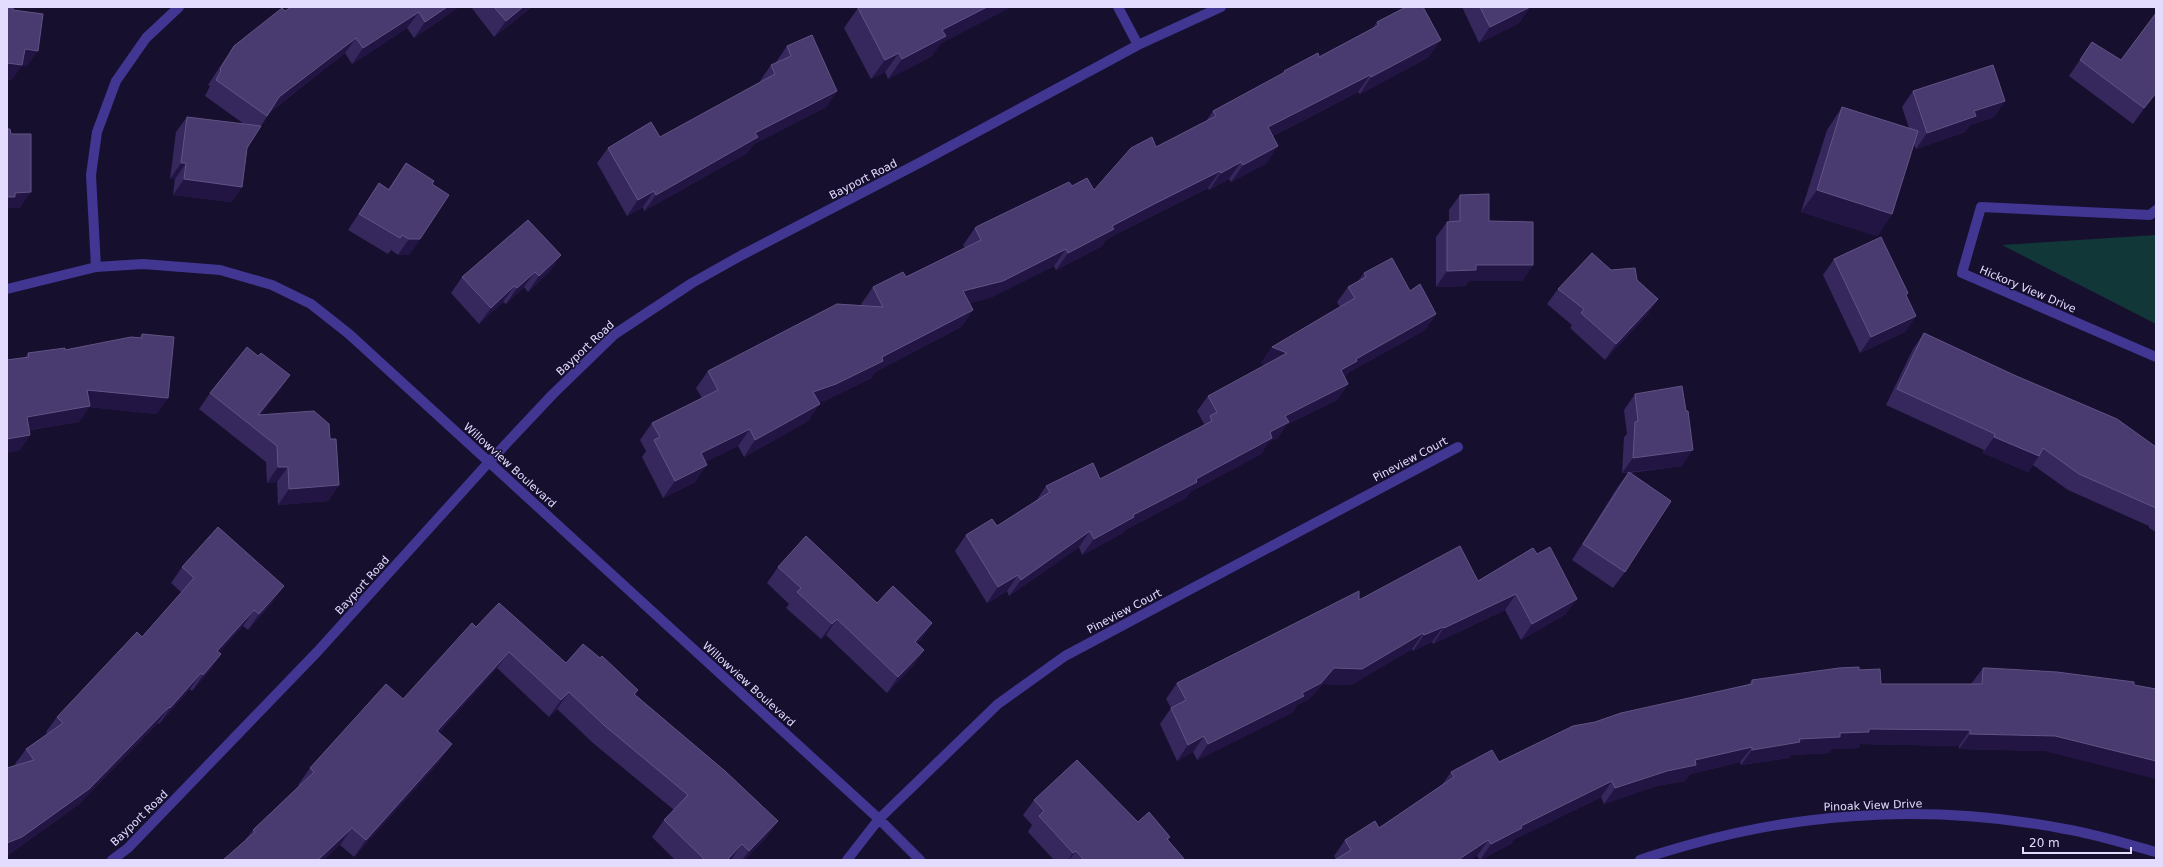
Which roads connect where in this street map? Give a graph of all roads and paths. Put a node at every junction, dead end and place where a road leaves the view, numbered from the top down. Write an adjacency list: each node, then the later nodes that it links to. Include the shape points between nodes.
1 (179, 7): 6 (street, via 146,38 116,81 97,132 91,175)
2 (1118, 7): 4 (street)
3 (1221, 7): 4 (street, Bayport Road)
4 (1138, 45): 10 (street, Bayport Road, via 692,283 615,334 553,394)
5 (2156, 210): 8 (street, Hickory View Drive, via 2150,215 1981,207 1962,273)
6 (96, 267): 7 (street, Willowview Boulevard); 10 (street, Willowview Boulevard, via 143,264 220,270 272,285 311,304 349,334)
7 (7, 288)
8 (2156, 357)
9 (1458, 447): 11 (street, Pineview Court, via 1065,656 998,704)
10 (489, 462): 11 (street, Willowview Boulevard); 13 (street, Bayport Road, via 318,651 128,848)
11 (880, 819): 14 (street, Pineview Court); 15 (street, Willowview Boulevard)
12 (2156, 852): 16 (street, Pinoak View Drive, via 2066,829 1982,816 1897,813 1812,819 1729,834)
13 (112, 860)
14 (847, 860)
15 (920, 860)
16 (1640, 860)

